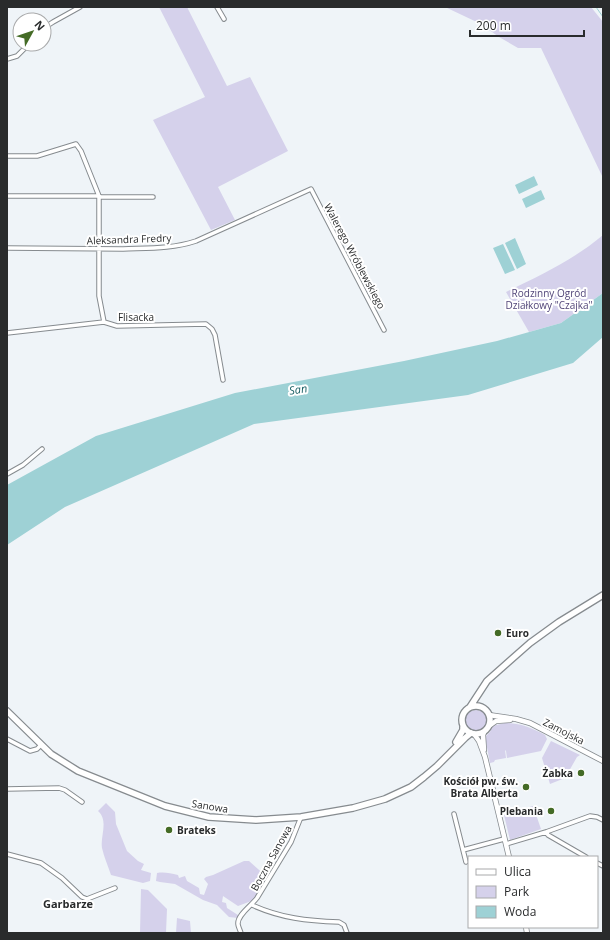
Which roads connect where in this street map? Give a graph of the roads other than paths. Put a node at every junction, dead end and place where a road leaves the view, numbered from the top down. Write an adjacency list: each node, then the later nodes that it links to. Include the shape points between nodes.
1 (80, 7): 4 (street)
2 (217, 7): 3 (street)
3 (224, 19)
4 (52, 23)
5 (21, 52): 6 (street)
6 (7, 59)
7 (7, 156): 10 (street, via 37,156 76,144)
8 (311, 189): 13 (street, Aleksandra Fredry, via 189,244); 15 (street, Walerego Wróblewskiego)
9 (7, 196): 10 (street)
10 (99, 196): 11 (street); 13 (street)
11 (153, 197)
12 (7, 248): 13 (street, Aleksandra Fredry)
13 (99, 249): 14 (street, via 99,296)
14 (104, 322): 16 (street, Flisacka); 17 (street, Flisacka, via 117,326 206,324 215,335)
15 (384, 330)
16 (7, 333)
17 (223, 380)
18 (42, 449): 19 (street)
19 (7, 474)
20 (603, 595): 21 (main road, via 544,632 493,675)
21 (480, 692): 22 (main road); 23 (main road, via 479,701)
22 (470, 708): 23 (main road); 28 (main road, via 462,717)
23 (482, 708): 25 (main road)
24 (7, 710): 32 (main road, Sanowa)
25 (489, 715): 26 (street, Zamojska); 27 (main road)
26 (516, 719): 27 (street, Zamojska, via 496,721); 35 (street, Zamojska, via 534,725)
27 (489, 726): 29 (main road)
28 (463, 727): 30 (main road); 33 (main road, via 461,735)
29 (484, 732): 30 (main road); 34 (street)
30 (472, 734): 33 (main road); 34 (street, via 479,741)
31 (7, 739): 32 (street, via 30,751)
32 (41, 745): 39 (main road, Sanowa, via 78,771 165,806 209,817 232,819)
33 (450, 751): 39 (main road, Sanowa, via 430,772 411,786 385,799 353,808)
34 (485, 757): 42 (street)
35 (603, 761)
36 (7, 789): 37 (street, via 59,788)
37 (82, 802)
38 (454, 814): 43 (street)
39 (301, 817): 49 (street, Boczna Sanowa, via 291,842)
40 (603, 820): 41 (street, via 590,816)
41 (546, 832): 42 (street); 46 (street)
42 (505, 842): 43 (street); 45 (street)
43 (463, 850): 47 (street)
44 (7, 854): 48 (street, via 41,863 87,899)
45 (509, 856)
46 (584, 856)
47 (466, 862)
48 (115, 888)
49 (252, 905): 50 (street, Boczna Sanowa, via 239,919); 51 (street, Boczna Sanowa, via 269,913 293,919 344,924)
50 (240, 933)
51 (347, 933)

